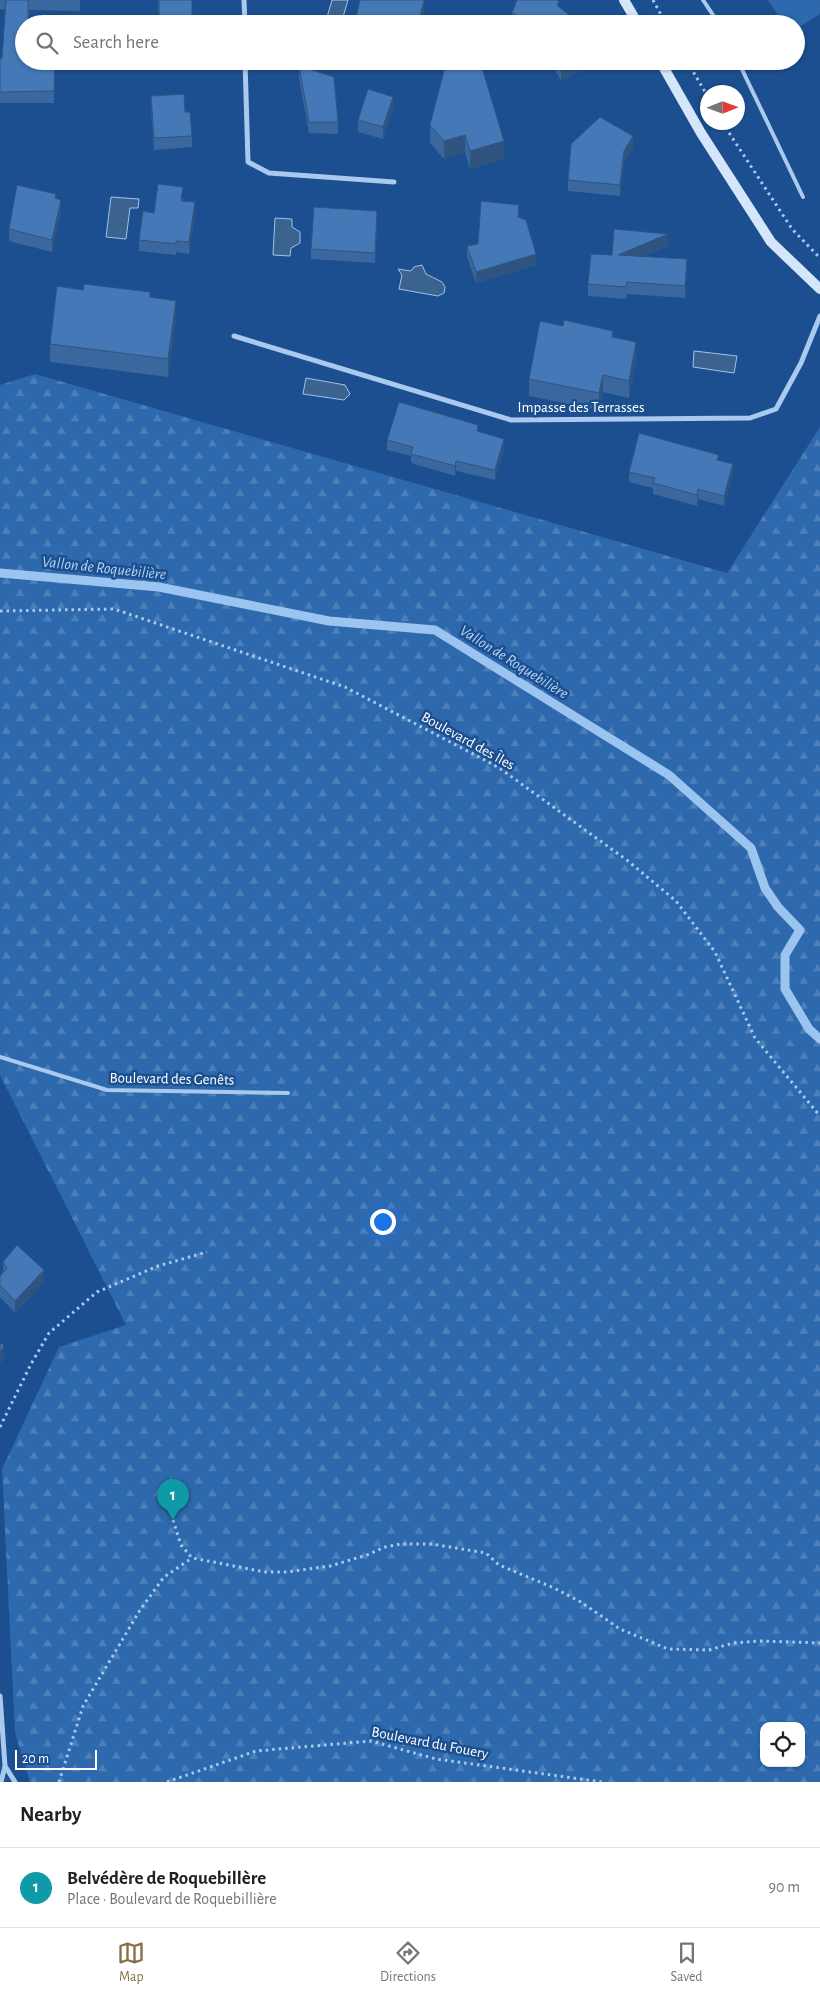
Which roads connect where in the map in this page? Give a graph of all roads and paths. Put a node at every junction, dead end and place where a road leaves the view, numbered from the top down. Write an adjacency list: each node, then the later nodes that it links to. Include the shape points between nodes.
1 (244, 0): 5 (street)
2 (624, 0): 6 (main road)
3 (652, 0): 7 (path)
4 (703, 0): 8 (lane)
5 (245, 15)
6 (633, 15)
7 (661, 15)
8 (713, 15)
9 (246, 70): 15 (street, via 248,162 269,173)
10 (665, 70): 18 (main road, via 771,242)
11 (692, 70): 13 (path)
12 (742, 70): 16 (lane)
13 (701, 85)
14 (727, 130): 17 (path, via 792,229)
15 (394, 182)
16 (803, 197)
17 (820, 258)
18 (820, 289)
19 (820, 316): 20 (street, Impasse des Terrasses, via 801,363 776,409 750,418 511,420)
20 (234, 336)
21 (0, 611): 24 (path, Boulevard des Îles, via 114,609 345,687 498,768 628,861 676,901 715,952 755,1038)
22 (0, 1057): 23 (lane, Boulevard des Genêts, via 107,1090)
23 (288, 1093)
24 (820, 1116)
25 (207, 1252): 26 (path, via 158,1266 97,1292 49,1333)
26 (0, 1427)
27 (173, 1520): 28 (path, via 181,1545)
28 (192, 1558): 29 (path, via 265,1572 287,1572 330,1566 385,1547 432,1544 464,1548 486,1553 499,1565 581,1602 620,1629 668,1648 709,1650 733,1643 761,1641); 34 (path, via 164,1577 140,1610 83,1706)
29 (820, 1643)
30 (0, 1696): 31 (street)
31 (5, 1766): 32 (street); 33 (street)
32 (1, 1782)
33 (15, 1782)
34 (59, 1782)
35 (167, 1782): 36 (path, Boulevard du Fouery, via 256,1751 371,1741 436,1759)
36 (602, 1782)

